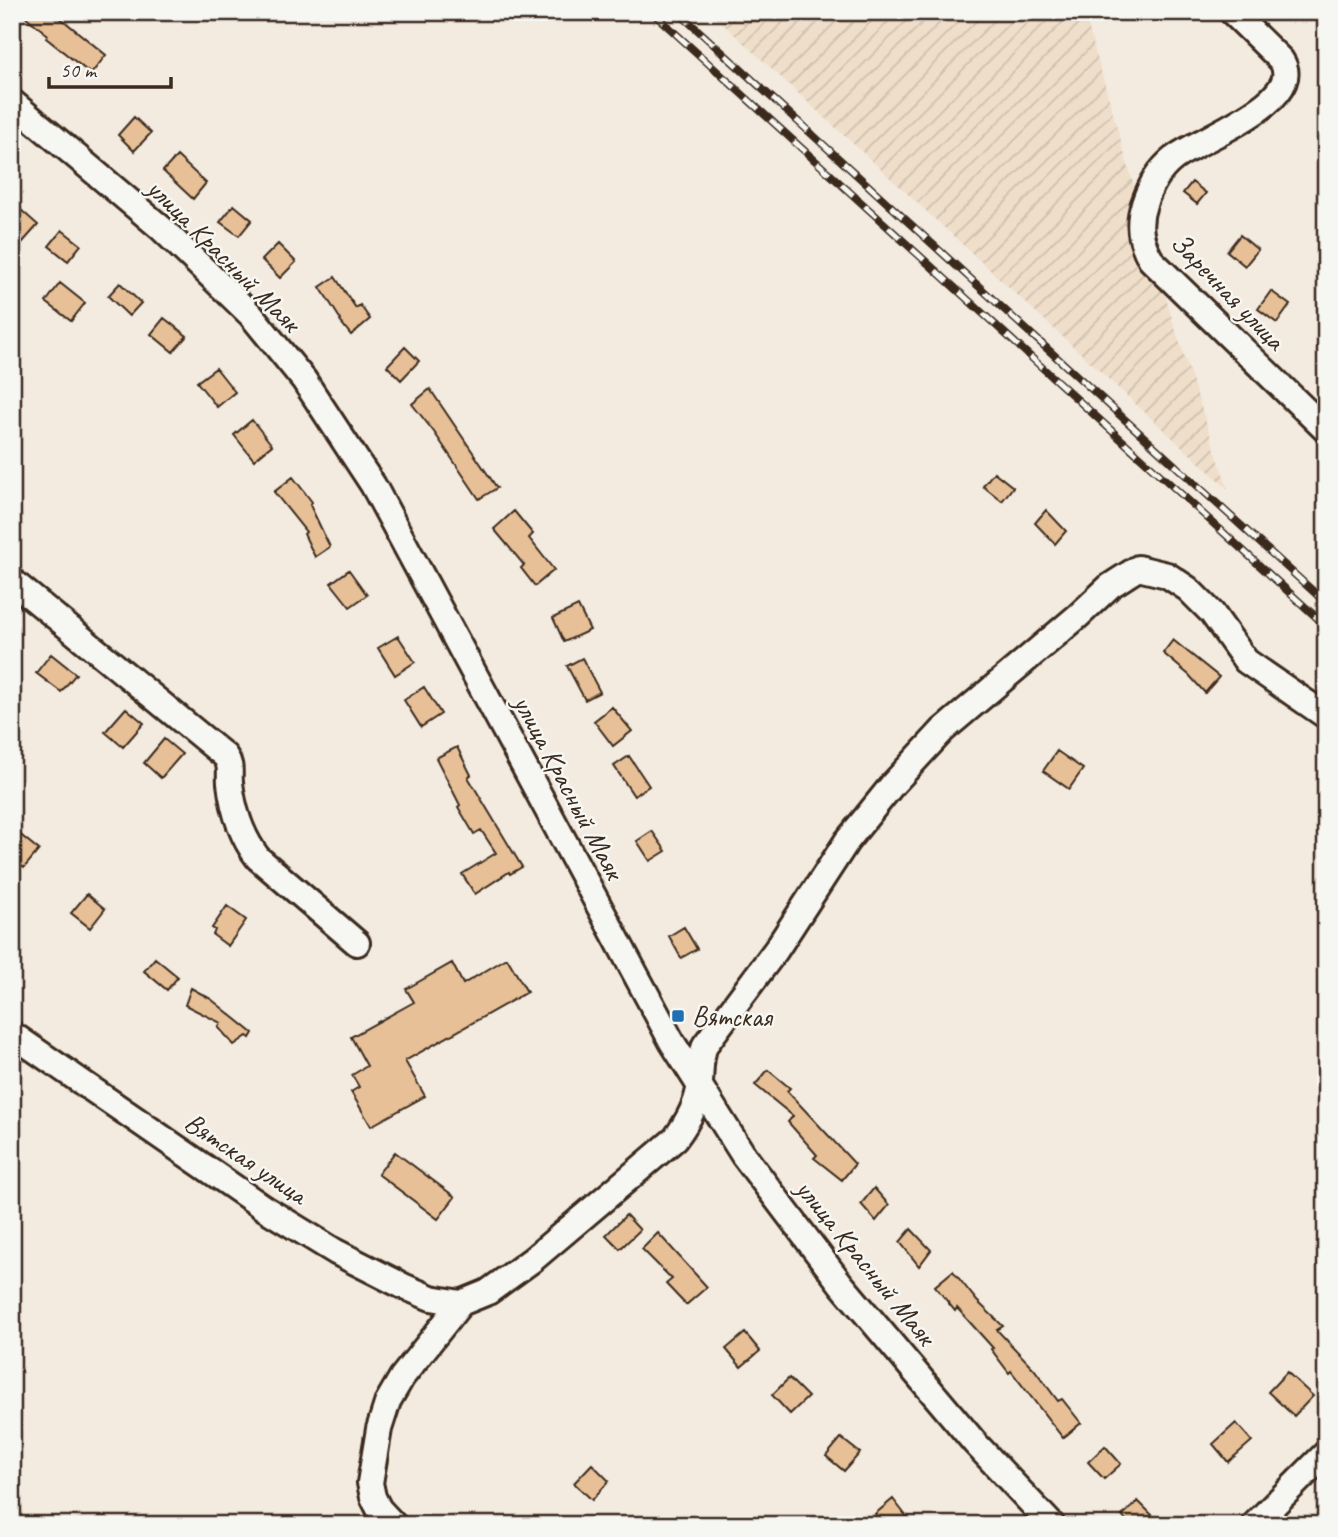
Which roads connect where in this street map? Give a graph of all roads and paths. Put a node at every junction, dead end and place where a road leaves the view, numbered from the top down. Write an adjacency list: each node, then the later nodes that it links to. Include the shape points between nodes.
1 (1232, 12): 3 (street, Заречная улица, via 1281,60 1286,80 1272,100 1171,160 1150,190 1139,230 1151,260)
2 (12, 102): 8 (street, улица Красный Маяк, via 161,228 251,315 304,380 373,485 672,1042)
3 (1326, 430)
4 (12, 581): 6 (street, via 225,756 242,833 250,848)
5 (1326, 716): 8 (street, via 1246,661 1212,612 1188,589 1167,575 1138,568 1110,586 943,730 893,784 847,841 776,950 705,1045)
6 (357, 943)
7 (12, 1034): 9 (street, Вятская улица, via 264,1208 336,1252 432,1298)
8 (700, 1085): 9 (street, via 693,1109 675,1139 531,1260 488,1292); 12 (street, улица Красный Маяк, via 744,1156 841,1284 975,1443)
9 (461, 1303): 11 (street, via 402,1377 379,1429 370,1483 379,1509)
10 (1326, 1453): 13 (street)
11 (394, 1525)
12 (1052, 1525)
13 (1254, 1525)

